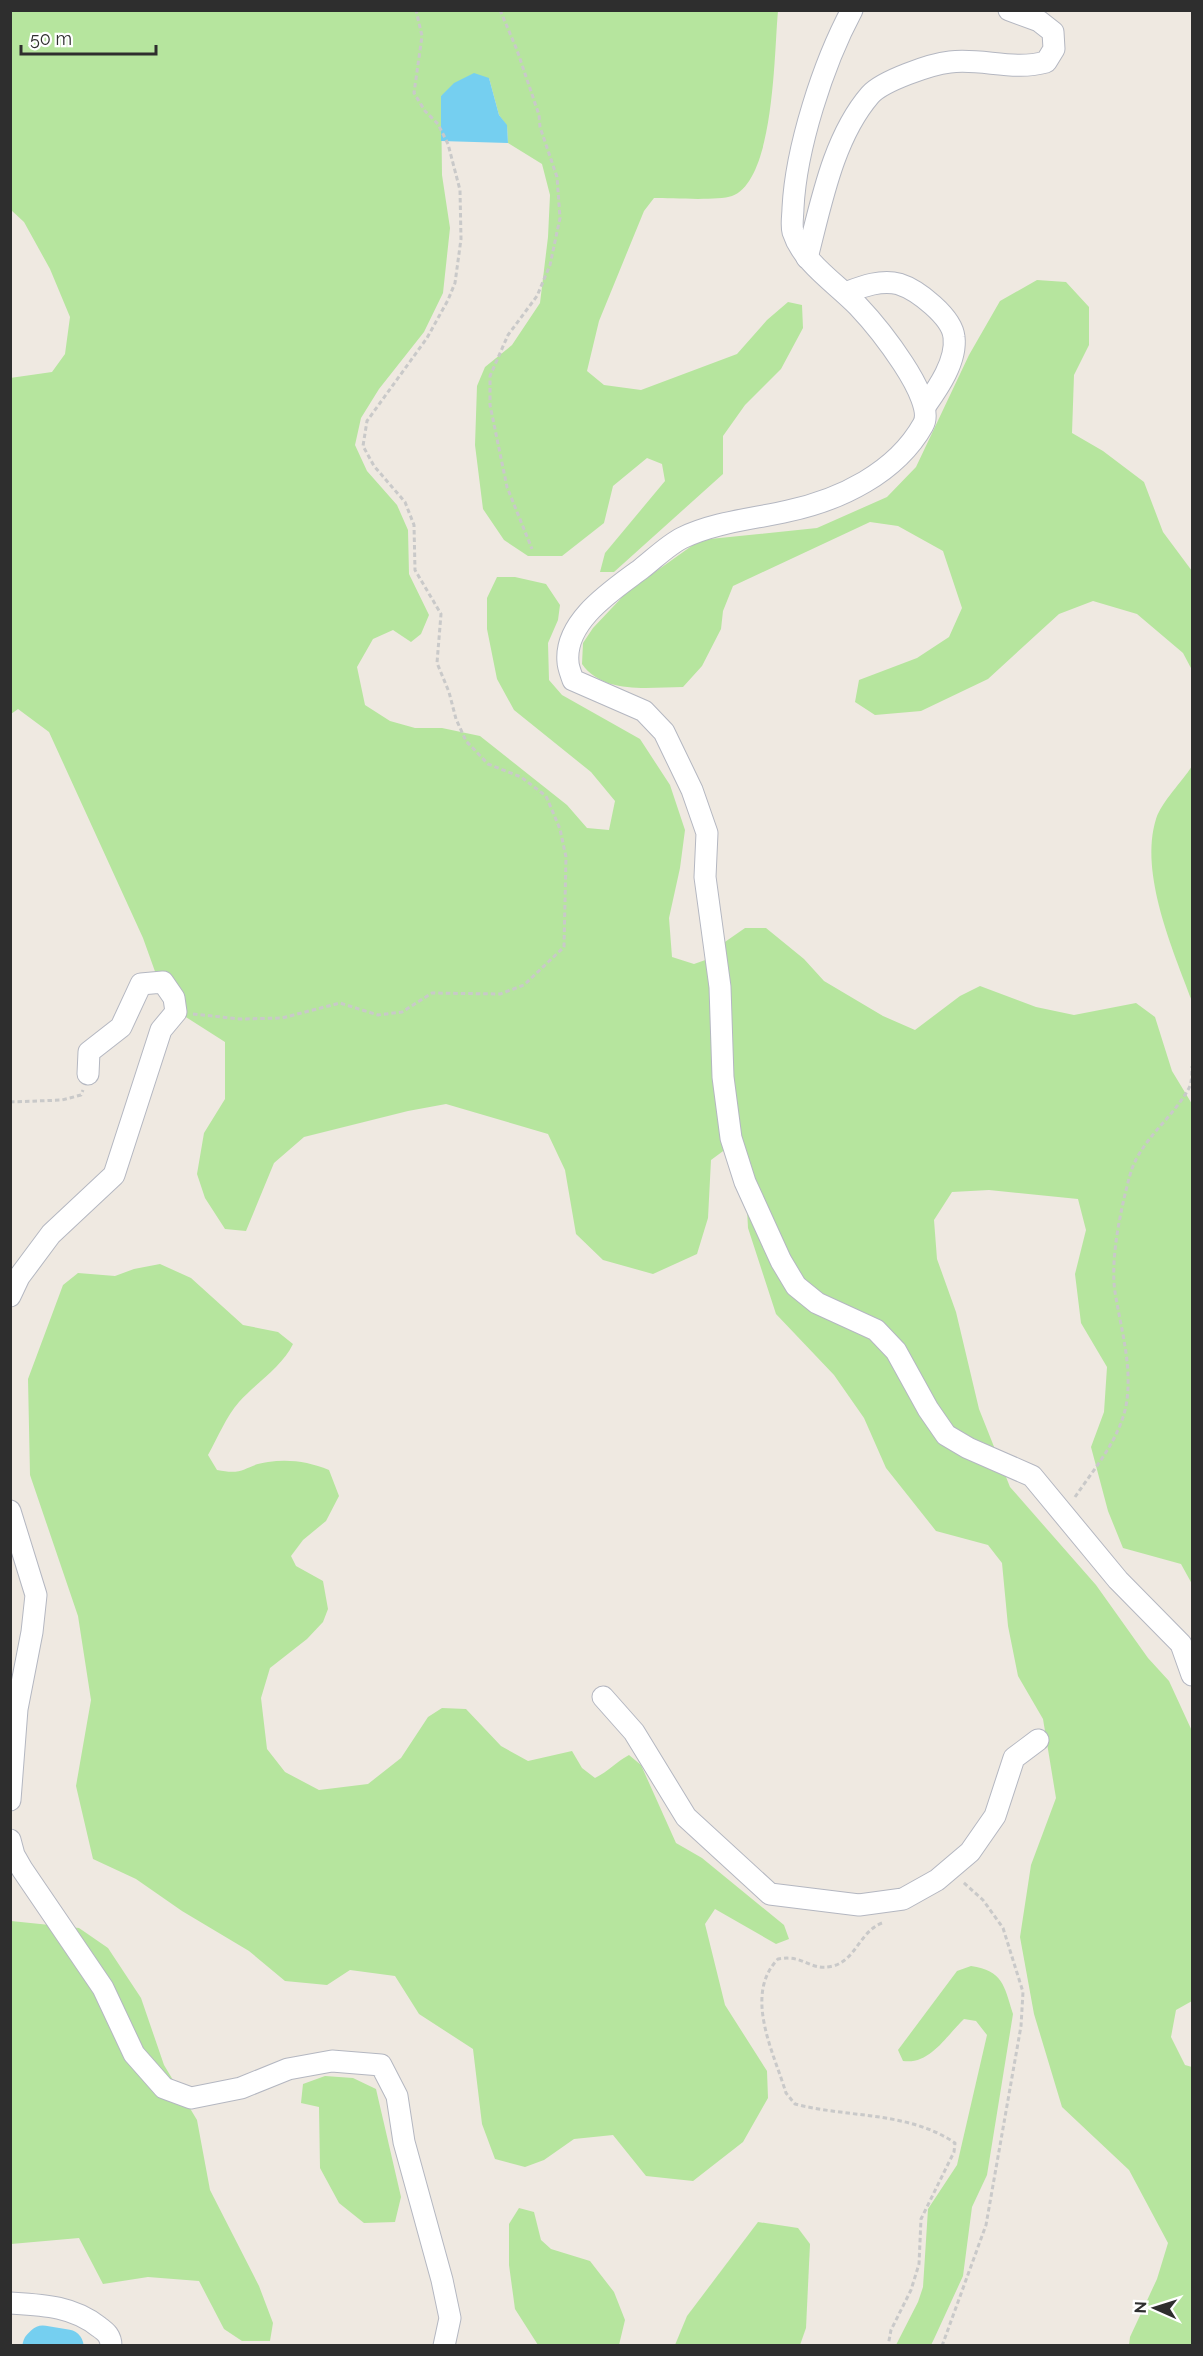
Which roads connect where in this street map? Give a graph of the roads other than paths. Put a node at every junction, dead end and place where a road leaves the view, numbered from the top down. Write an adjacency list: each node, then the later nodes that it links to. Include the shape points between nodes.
1 (852, 10): 3 (street, via 827,66 795,175 792,231)
2 (1009, 10): 3 (street, via 1039,21 1053,32 1054,49 1046,62 1028,67 951,62 909,73 871,94 843,139)
3 (807, 258): 4 (street)
4 (845, 293): 5 (street, via 910,373); 5 (street, via 870,284 899,284 940,309 954,337 947,376)
5 (926, 405): 9 (street, via 925,423 896,460 856,488 791,511 727,523 681,538 597,602 571,642 567,661 573,680 644,711 664,732 692,790 707,833 705,877 720,987 723,1077 731,1138 745,1182 796,1286 817,1304 876,1330 896,1351 946,1435 1032,1476 1104,1564 1181,1644)
6 (88, 1074): 7 (street, via 89,1052 121,1028 141,984 163,982 174,998 176,1012 161,1030 114,1175 51,1234)
7 (10, 1296)
8 (10, 1511): 12 (street, via 36,1595 17,1709)
9 (1192, 1675)
10 (603, 1697): 11 (street, via 634,1732 686,1817 770,1894 859,1905 903,1899 970,1852 995,1816 1014,1758)
11 (1038, 1740)
12 (10, 1800)
13 (10, 1840): 16 (street, via 22,1869 103,1988 134,2054 164,2088 190,2098 241,2088 288,2069 332,2061 381,2065 397,2096 404,2142 442,2280 450,2318)
14 (10, 2303): 15 (street, via 57,2306 87,2316 108,2334)
15 (111, 2346)
16 (444, 2346)

